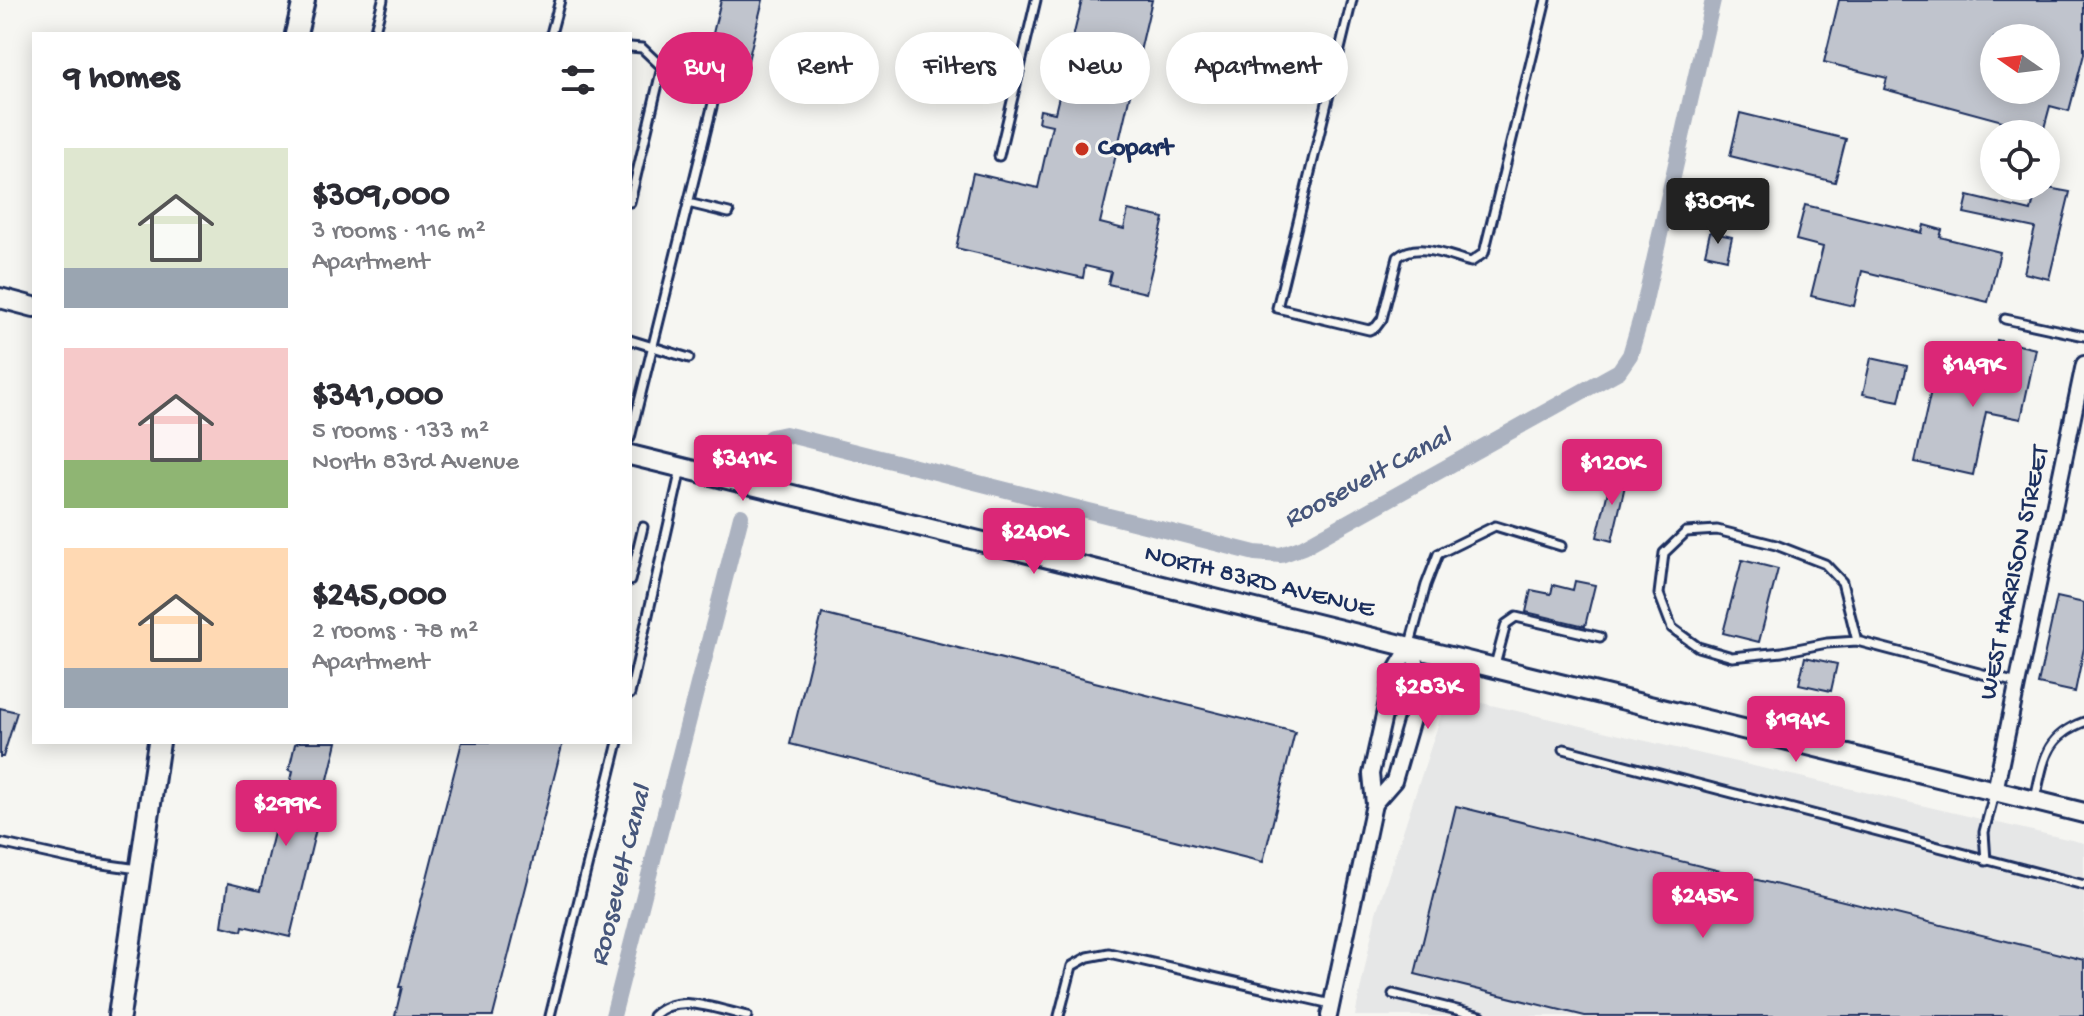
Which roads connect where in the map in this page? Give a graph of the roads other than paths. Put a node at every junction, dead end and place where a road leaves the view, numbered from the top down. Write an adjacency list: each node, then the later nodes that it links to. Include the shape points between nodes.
1 (304, 0): 7 (main road)
2 (383, 0): 8 (lane)
3 (560, 0): 9 (lane)
4 (1036, 0): 14 (lane)
5 (1352, 0): 6 (lane, via 1277,308 1369,330 1382,319 1398,257 1406,251 1415,248 1471,262 1484,253)
6 (1546, 0)
7 (296, 32)
8 (375, 32)
9 (552, 32)
10 (632, 47): 11 (lane, via 642,48)
11 (656, 61)
12 (656, 92): 15 (lane)
13 (713, 104): 16 (lane)
14 (999, 156)
15 (632, 194)
16 (688, 203): 17 (lane); 23 (lane)
17 (729, 213)
18 (0, 298): 19 (main road)
19 (32, 306)
20 (2005, 319): 21 (lane)
21 (2084, 336)
22 (632, 341): 23 (lane)
23 (652, 348): 24 (lane); 27 (lane)
24 (689, 358)
25 (2084, 364): 26 (street, WEST HARRISON STREET)
26 (2082, 388): 38 (street, WEST HARRISON STREET)
27 (632, 430)
28 (632, 455): 29 (main road, NORTH 83RD AVENUE)
29 (681, 466): 35 (main road, NORTH 83RD AVENUE); 37 (lane)
30 (643, 527): 32 (lane)
31 (1561, 546): 35 (lane, via 1495,526 1438,554)
32 (632, 573)
33 (1600, 637): 36 (lane, via 1516,617 1506,624)
34 (1857, 641): 34 (lane, via 1732,657 1698,647 1672,628 1659,594 1664,553 1686,532 1717,530 1825,564 1842,582); 38 (lane)
35 (1410, 646): 36 (main road, NORTH 83RD AVENUE); 45 (street, via 1393,675 1371,774); 45 (street, via 1423,681 1394,781)
36 (1494, 667): 43 (main road, NORTH 83RD AVENUE)
37 (632, 681)
38 (2017, 683): 43 (street, WEST HARRISON STREET)
39 (2084, 722): 44 (lane, via 2050,745)
40 (159, 744): 49 (main road)
41 (618, 744): 54 (lane)
42 (1564, 749): 48 (lane)
43 (1995, 791): 44 (main road, NORTH 83RD AVENUE); 48 (lane, via 1984,832)
44 (2034, 801): 46 (main road, NORTH 83RD AVENUE)
45 (1374, 804): 52 (street)
46 (2084, 813)
47 (0, 843): 49 (lane)
48 (1986, 861): 50 (lane)
49 (140, 869): 53 (main road)
50 (2084, 885)
51 (1393, 994): 58 (lane)
52 (1330, 1010): 57 (lane, via 1109,953 1072,966)
53 (119, 1016)
54 (550, 1016)
55 (653, 1016): 56 (lane, via 671,1003 685,1002)
56 (747, 1016)
57 (1059, 1016)
58 (1481, 1016)

